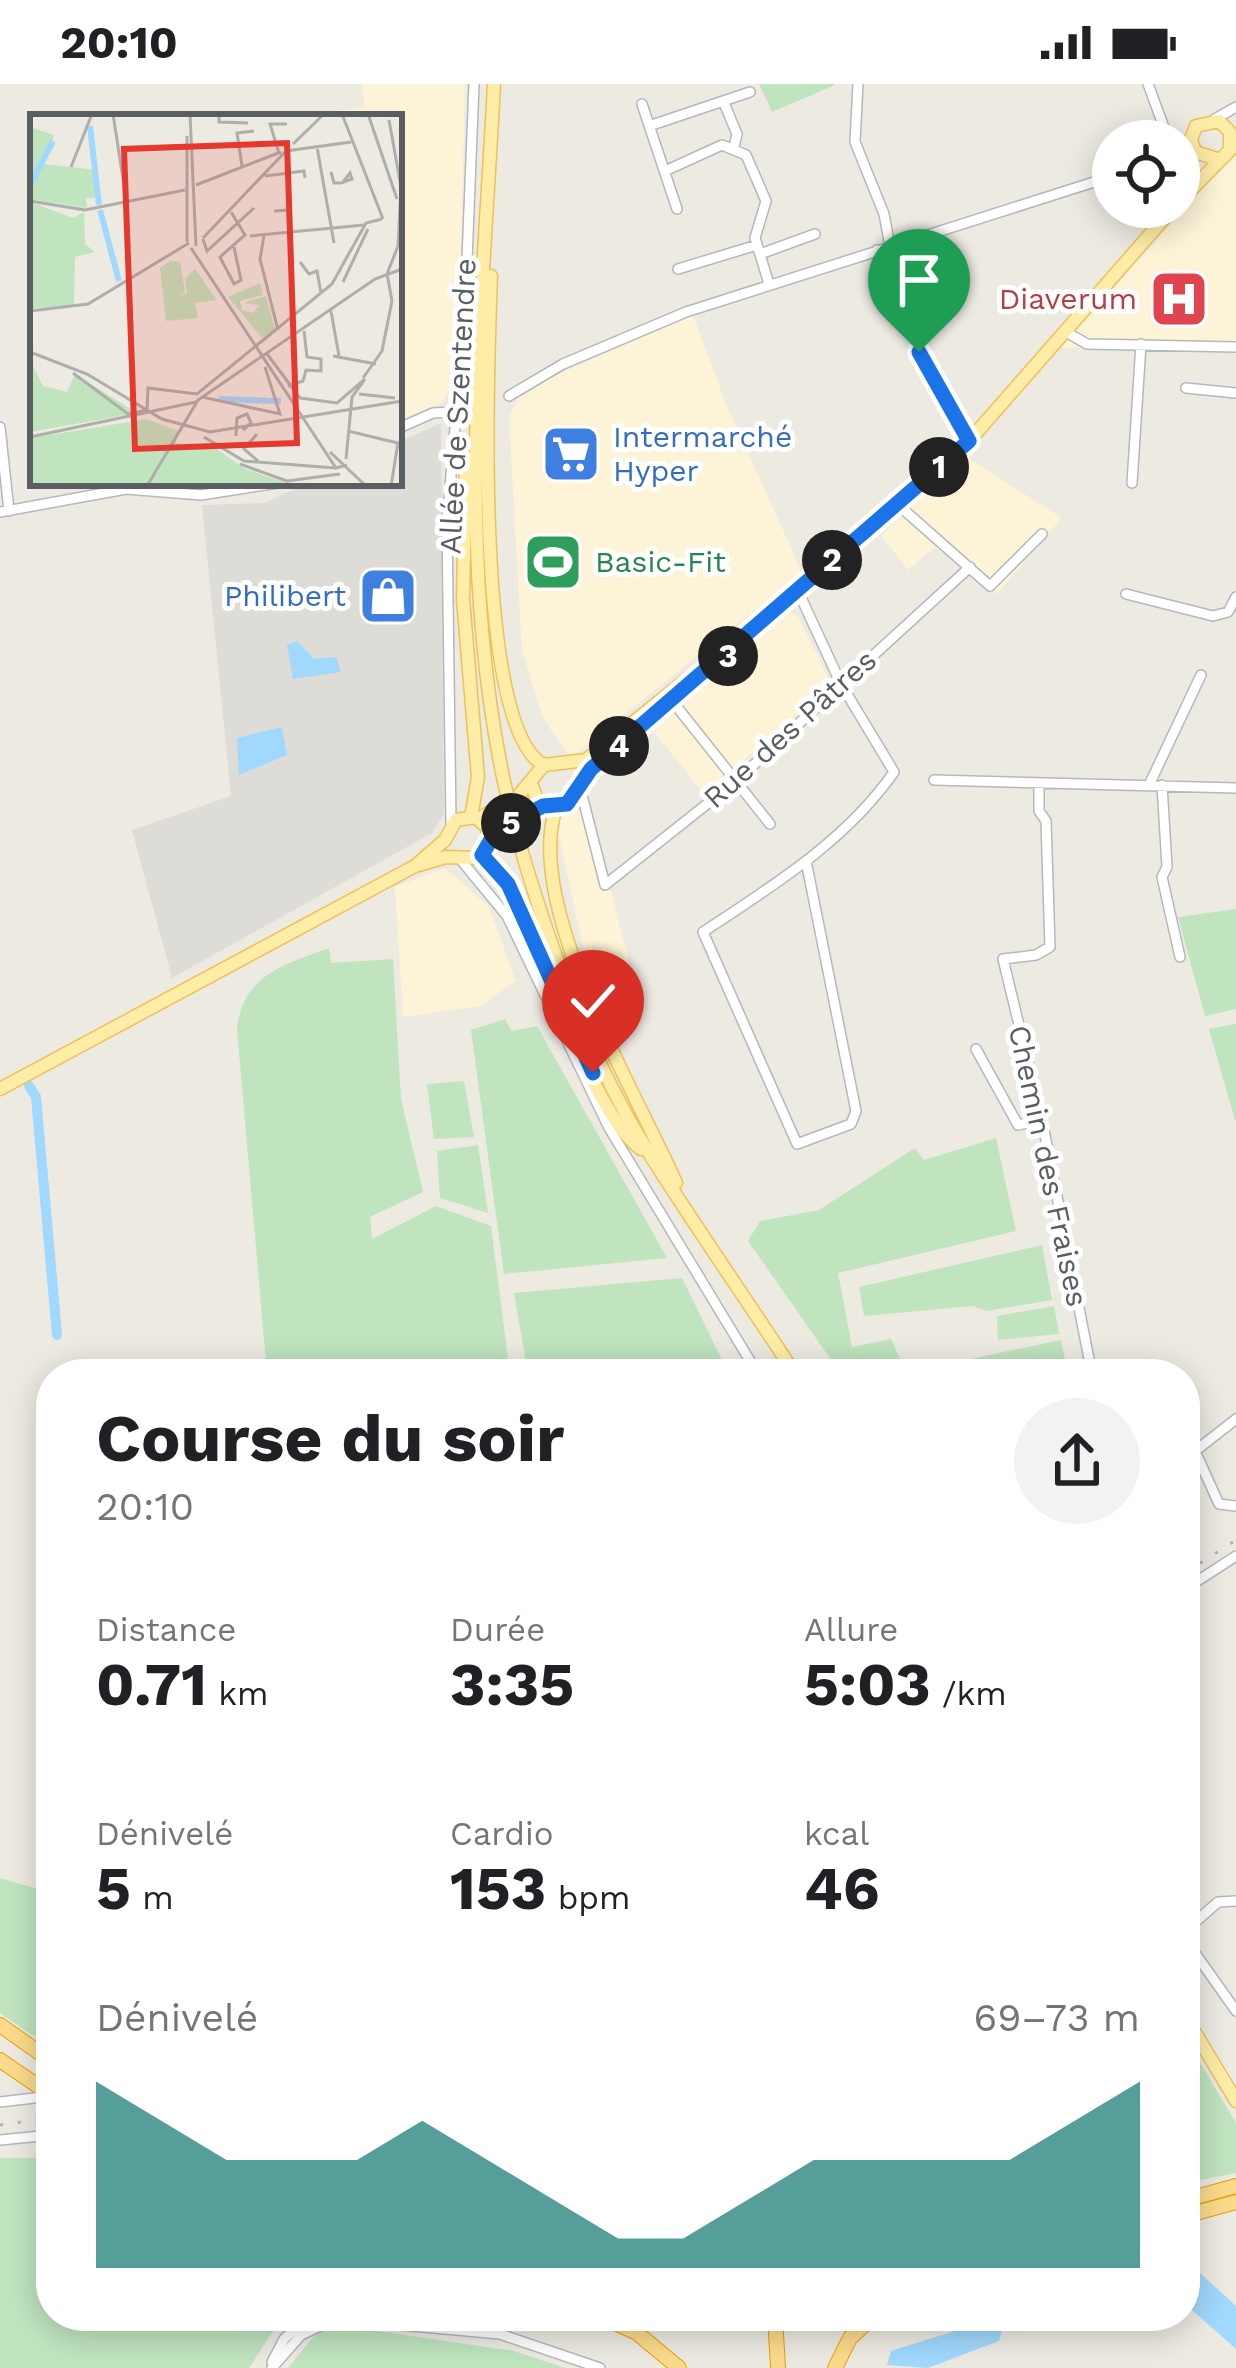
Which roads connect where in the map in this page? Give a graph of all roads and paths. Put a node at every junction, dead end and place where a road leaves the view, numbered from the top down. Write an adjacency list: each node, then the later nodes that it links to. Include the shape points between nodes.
1 (474, 84): 35 (street, Allée de Szentendre, via 465,310)
2 (494, 84): 20 (main road)
3 (858, 84): 21 (street, via 855,142)
4 (1148, 84): 9 (street)
5 (750, 92): 6 (street)
6 (724, 103): 10 (street); 12 (street)
7 (642, 104): 10 (street)
8 (1236, 107): 11 (street)
9 (1161, 120)
10 (649, 126): 14 (street)
11 (1229, 133): 13 (main road); 13 (main road, via 1196,126)
12 (734, 147): 14 (street); 22 (street, via 758,174 766,201)
13 (1201, 152): 15 (main road)
14 (665, 171): 17 (street)
15 (1200, 178)
16 (1092, 183): 21 (street)
17 (677, 209)
18 (1156, 228): 27 (main road)
19 (815, 235): 22 (street)
20 (486, 236): 31 (main road); 54 (main road, via 498,637 523,747)
21 (890, 246): 23 (street)
22 (758, 249): 24 (street); 25 (street)
23 (877, 250): 25 (street); 26 (street, via 896,307)
24 (678, 269)
25 (769, 284): 34 (street, via 563,364)
26 (907, 309)
27 (1066, 332): 28 (street, via 1087,344); 39 (main road)
28 (1141, 344): 29 (street); 38 (street)
29 (1236, 347)
30 (919, 352): 39 (street)
31 (478, 356): 65 (main road, via 463,521 478,777); 79 (main road, bridge, via 475,574 504,782 581,1020)
32 (1186, 388): 33 (street)
33 (1236, 393)
34 (509, 396)
35 (452, 412): 36 (street); 63 (street, Allée de Szentendre)
36 (402, 427)
37 (0, 428): 44 (street)
38 (1135, 434): 40 (street); 41 (street)
39 (969, 441): 43 (main road)
40 (1126, 447)
41 (1132, 483)
42 (259, 486): 44 (street, via 201,495 126,489)
43 (896, 503): 46 (street); 47 (main road)
44 (4, 512)
45 (1042, 534): 46 (street, via 991,586)
46 (970, 567): 51 (street, Rue des Pâtres)
47 (798, 591): 51 (street); 52 (main road)
48 (1126, 594): 49 (street, via 1213,616 1228,612)
49 (1236, 597)
50 (1201, 675): 60 (street)
51 (841, 684): 57 (street, Rue des Pâtres); 71 (street, via 893,772)
52 (669, 699): 53 (main road); 57 (street)
53 (644, 720): 55 (main road); 62 (main road)
54 (544, 765): 55 (main road); 58 (main road)
55 (566, 766): 62 (main road)
56 (934, 780): 59 (street)
57 (736, 781): 62 (street, Rue des Pâtres, via 605,885); 67 (street)
58 (531, 783): 64 (main road); 65 (main road)
59 (1039, 784): 60 (street); 78 (street, Chemin des Fraises, via 1050,947 1003,958)
60 (1156, 785): 61 (street); 75 (street, via 1162,878)
61 (1236, 788)
62 (576, 790): 64 (main road)
63 (453, 800): 65 (street); 66 (street, Allée de Szentendre)
64 (550, 807): 68 (main road); 80 (main road, via 550,857 581,980)
65 (471, 817): 66 (main road); 68 (main road)
66 (452, 823): 69 (main road)
67 (770, 824)
68 (490, 838): 70 (main road)
69 (445, 840): 70 (main road); 72 (main road)
70 (468, 858): 72 (main road); 79 (main road, via 508,884 621,1123); 81 (street, via 507,916 609,1127)
71 (806, 861): 73 (street); 74 (street)
72 (415, 866): 77 (main road)
73 (793, 873): 74 (street); 74 (street, via 703,932 796,1144 851,1124 856,1111)
74 (812, 882)
75 (1180, 957)
76 (976, 1049): 78 (street, via 1018,1125)
77 (0, 1089)
78 (1042, 1120): 83 (street, Chemin des Fraises)
79 (648, 1152): 80 (main road)
80 (689, 1212): 82 (main road)
81 (749, 1359)
82 (785, 1359)
83 (1089, 1359)
84 (1236, 1419): 85 (street)
85 (1200, 1448)
86 (1200, 1460): 87 (street, via 1219,1504)
87 (1236, 1506)
88 (1236, 1556): 89 (street)
89 (1200, 1579)
90 (1236, 1901): 91 (street, via 1218,1902)
91 (1200, 1920)
92 (1200, 1957): 93 (street)
93 (1236, 2011)
94 (0, 2025): 96 (highway)
95 (1200, 2041): 101 (main road)
96 (36, 2050)
97 (0, 2060): 98 (highway)
98 (36, 2085)
99 (36, 2094): 100 (street)
100 (0, 2102)
101 (1236, 2102)
102 (36, 2136): 103 (street)
103 (0, 2140)
104 (1236, 2186): 105 (highway)
105 (1200, 2194)
106 (1230, 2204): 107 (highway)
107 (1200, 2213)
108 (293, 2331): 117 (street)
109 (309, 2331): 117 (street)
110 (476, 2331): 116 (street)
111 (486, 2331): 116 (street)
112 (633, 2331): 119 (highway)
113 (771, 2331): 120 (highway)
114 (773, 2331): 121 (highway)
115 (858, 2331): 122 (highway)
116 (500, 2334): 118 (street)
117 (271, 2368)
118 (600, 2368)
119 (679, 2368)
120 (769, 2368)
121 (778, 2368)
122 (835, 2368)

